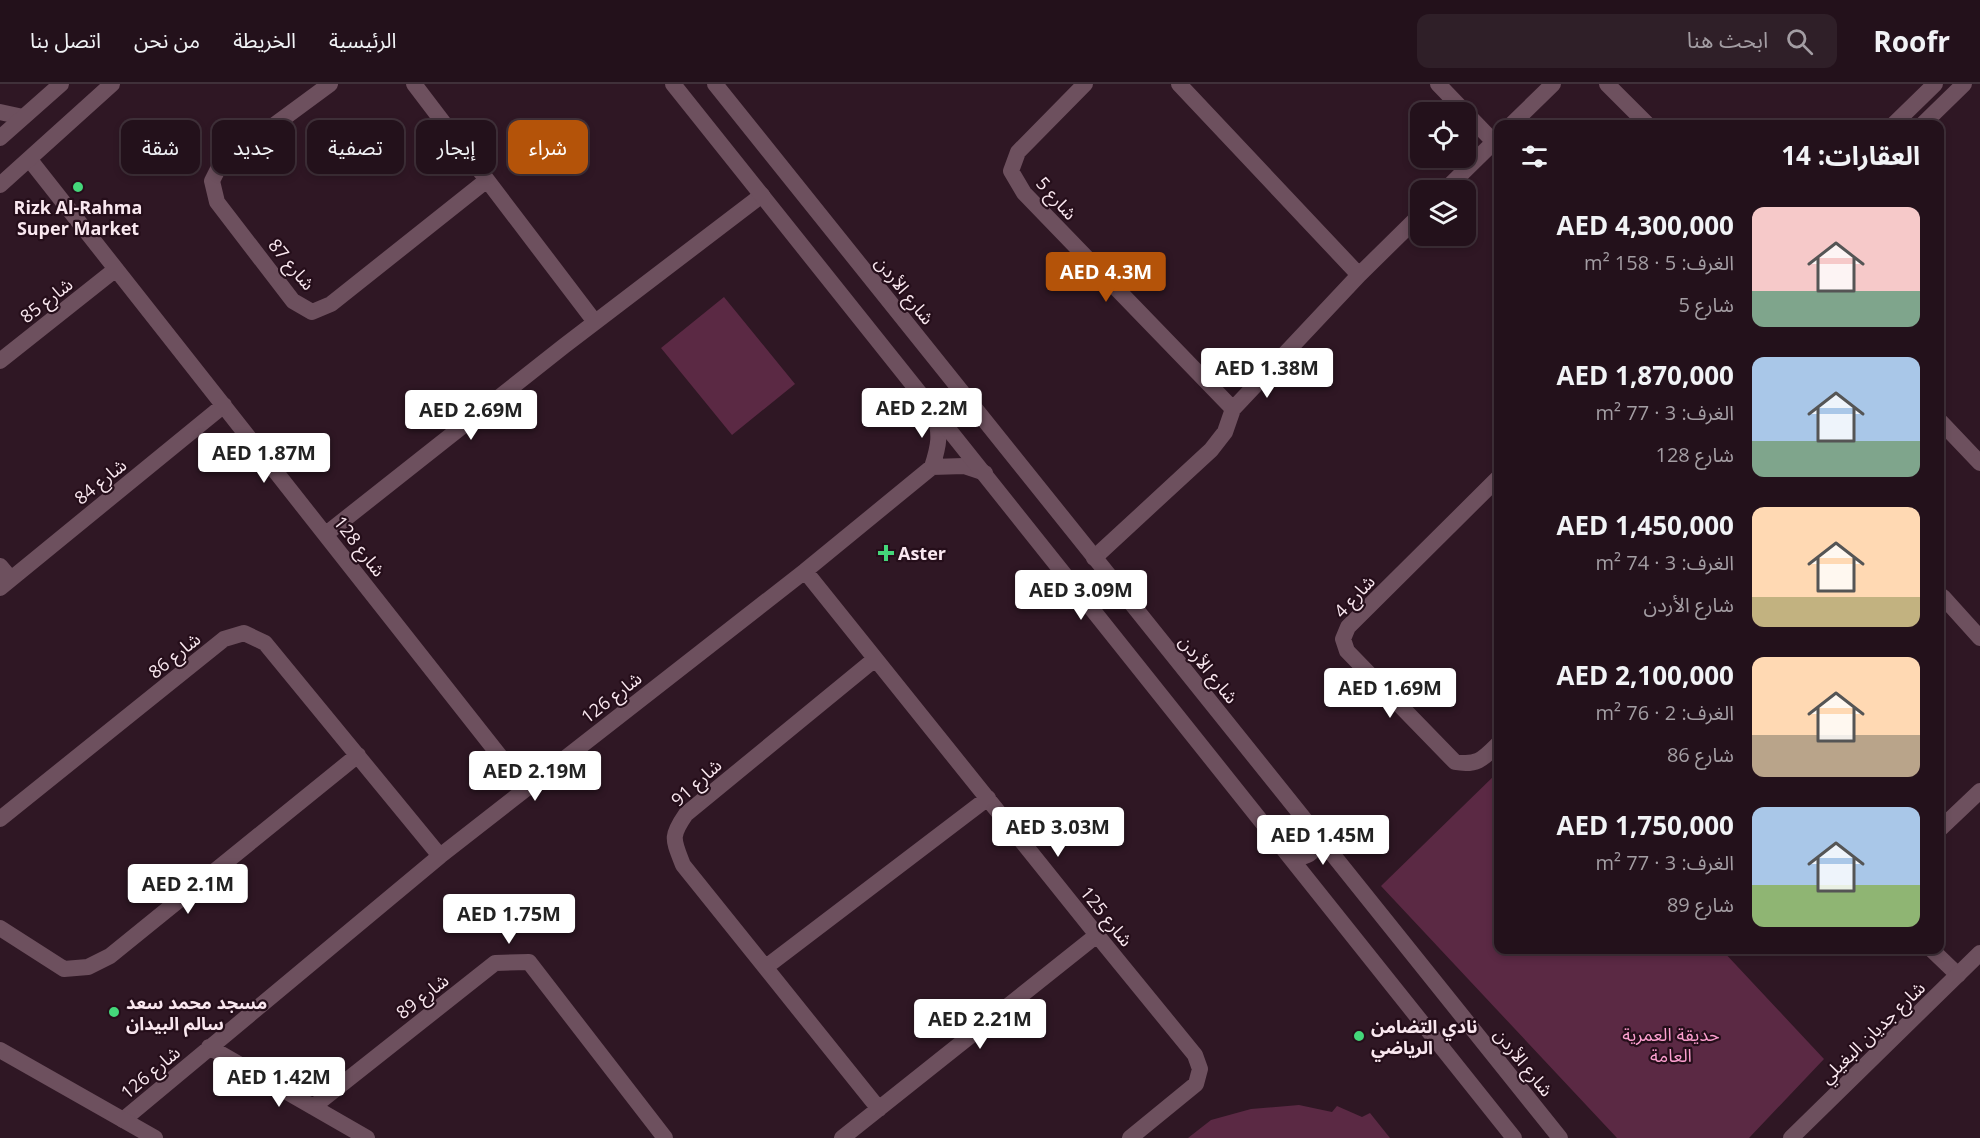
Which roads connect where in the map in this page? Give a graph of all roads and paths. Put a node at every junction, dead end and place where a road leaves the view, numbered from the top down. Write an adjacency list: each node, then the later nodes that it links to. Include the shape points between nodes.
1 (61, 84): 16 (street)
2 (112, 84): 25 (street)
3 (330, 84): 26 (street, شارع 87, via 220,165 212,181 217,202 293,301 312,312 331,304)
4 (414, 84): 26 (street)
5 (673, 84): 29 (street)
6 (715, 84): 44 (street, شارع الأردن)
7 (1085, 84): 36 (street, شارع 5, via 1018,152 1011,171 1024,193)
8 (1179, 84): 32 (street)
9 (1438, 84): 14 (street)
10 (1553, 84): 17 (street)
11 (1607, 84): 18 (street)
12 (1935, 84): 19 (street)
13 (1964, 84): 20 (street)
14 (1455, 102)
15 (0, 112): 16 (street)
16 (23, 117): 22 (street)
17 (1516, 120)
18 (1643, 120)
19 (1898, 120)
20 (1927, 120)
21 (1476, 123): 23 (street)
22 (0, 138)
23 (1494, 138)
24 (1494, 142): 27 (street)
25 (30, 159): 28 (street); 31 (street, شارع 128)
26 (487, 180): 33 (street)
27 (1455, 180)
28 (0, 185)
29 (762, 195): 33 (street); 37 (street)
30 (1410, 225): 32 (street)
31 (116, 269): 34 (street, شارع 85); 35 (street, شارع 128)
32 (1359, 275): 36 (street)
33 (596, 322): 43 (street)
34 (0, 361)
35 (224, 405): 43 (street, شارع 128); 47 (street, شارع 84)
36 (1233, 410): 44 (street, via 1225,432 1212,450)
37 (933, 411): 40 (street, via 940,431); 41 (street)
38 (1944, 426): 39 (street)
39 (1980, 463)
40 (932, 467): 41 (street, via 964,466); 46 (street, شارع 126)
41 (984, 473): 59 (street)
42 (1494, 482): 51 (street, شارع 4, via 1348,627 1343,639 1347,651 1455,762 1483,760)
43 (326, 534): 53 (street, شارع 128)
44 (1094, 558): 58 (street, شارع الأردن)
45 (0, 566): 47 (street)
46 (805, 571): 50 (street, شارع 125); 53 (street, شارع 126)
47 (6, 584)
48 (1944, 598): 49 (street)
49 (1980, 638)
50 (875, 659): 55 (street, شارع 125); 65 (street, شارع 91, via 686,814 677,827 674,841 683,865)
51 (1494, 748)
52 (358, 755): 56 (street, شارع 86, via 265,643 244,633 224,639); 60 (street, شارع 86); 61 (street, via 110,956 88,966 64,969)
53 (525, 788): 60 (street, شارع 126)
54 (1980, 791): 57 (street)
55 (988, 798): 62 (street, شارع 125); 65 (street)
56 (0, 819)
57 (1944, 825)
58 (1315, 831): 59 (street, via 1318,841 1314,851 1305,857); 78 (street, شارع الأردن)
59 (1289, 854): 77 (street)
60 (440, 856): 67 (street, شارع 126)
61 (0, 928)
62 (1097, 935): 70 (street); 76 (street, شارع 125, via 1195,1055 1200,1069 1196,1084)
63 (1980, 953): 66 (street, شارع جديان البغيلي)
64 (1936, 954): 66 (street)
65 (766, 967): 70 (street, شارع 91)
66 (1958, 975): 79 (street, شارع جديان البغيلي)
67 (209, 1047): 69 (street); 71 (street, شارع 126)
68 (0, 1050): 71 (street)
69 (313, 1107): 73 (street); 74 (street, شارع 89, via 495,963 529,962)
70 (879, 1109): 75 (street)
71 (123, 1120): 72 (street)
72 (155, 1138)
73 (367, 1138)
74 (665, 1138)
75 (842, 1138)
76 (1130, 1138)
77 (1514, 1138)
78 (1560, 1138)
79 (1791, 1138)

